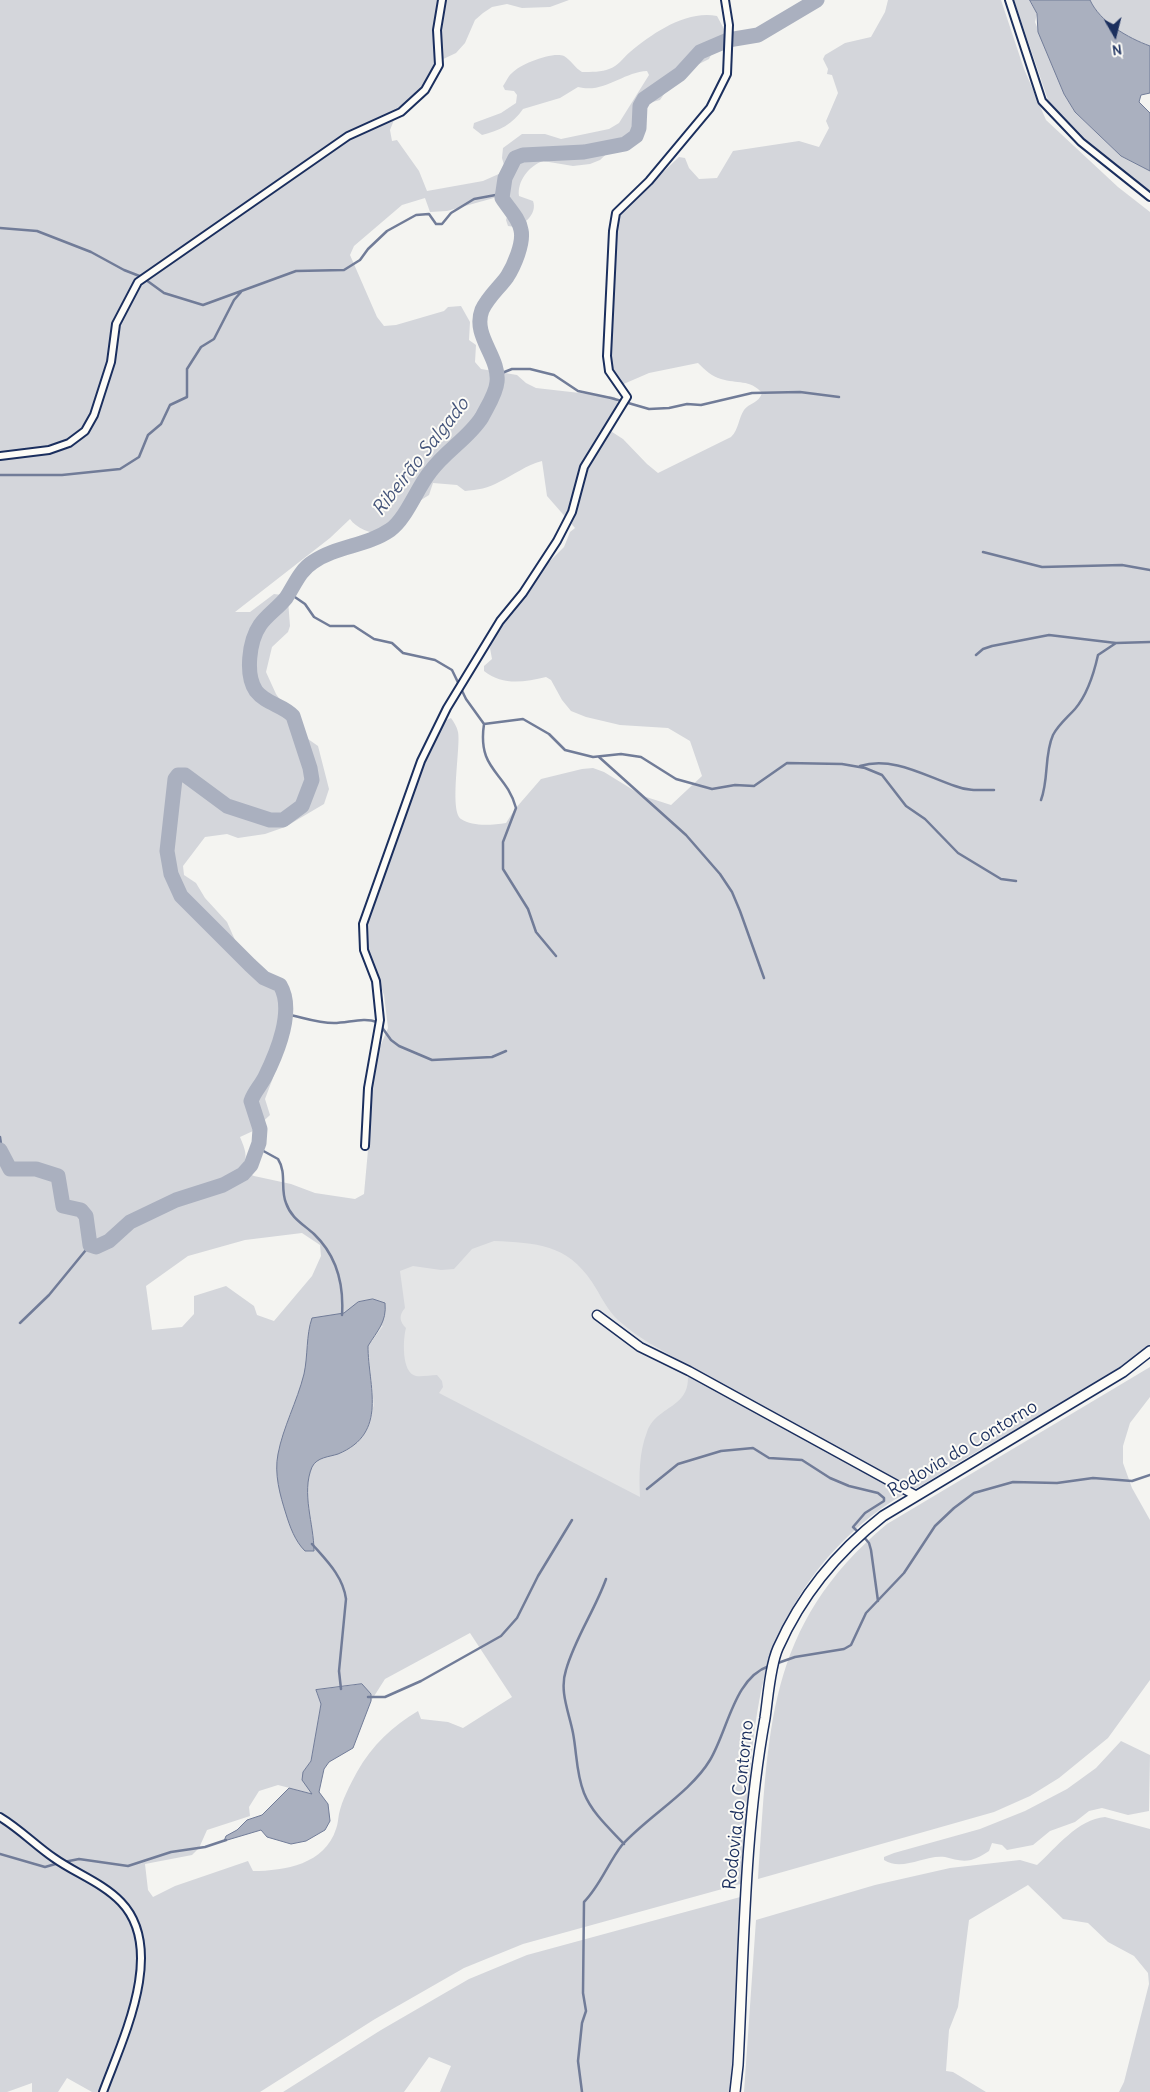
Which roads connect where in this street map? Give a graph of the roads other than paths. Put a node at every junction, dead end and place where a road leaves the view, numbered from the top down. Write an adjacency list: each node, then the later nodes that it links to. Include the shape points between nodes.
1 (442, 0): 5 (street, via 437,30 439,65 425,90 401,112 348,136 138,282 116,324 111,362 94,415 84,431 70,443 49,450)
2 (725, 0): 6 (street, via 729,25 727,74 710,108 649,181 616,213 607,356 609,371 627,397 584,467 572,512 557,541 500,621 447,708 421,761 364,924 364,950 376,981 380,1020 368,1088)
3 (1009, 0): 4 (street, via 1042,101 1081,142)
4 (1150, 197)
5 (0, 456)
6 (365, 1146)
7 (597, 1315): 9 (street, via 640,1347)
8 (1150, 1351): 9 (main road, Rodovia do Contorno, via 1124,1372)
9 (915, 1495): 12 (main road, Rodovia do Contorno, via 854,1540 819,1577 777,1650 756,1765)
10 (0, 1817): 11 (street, via 53,1857 121,1901 135,1929 142,1960 139,1990)
11 (103, 2092)
12 (735, 2092)

